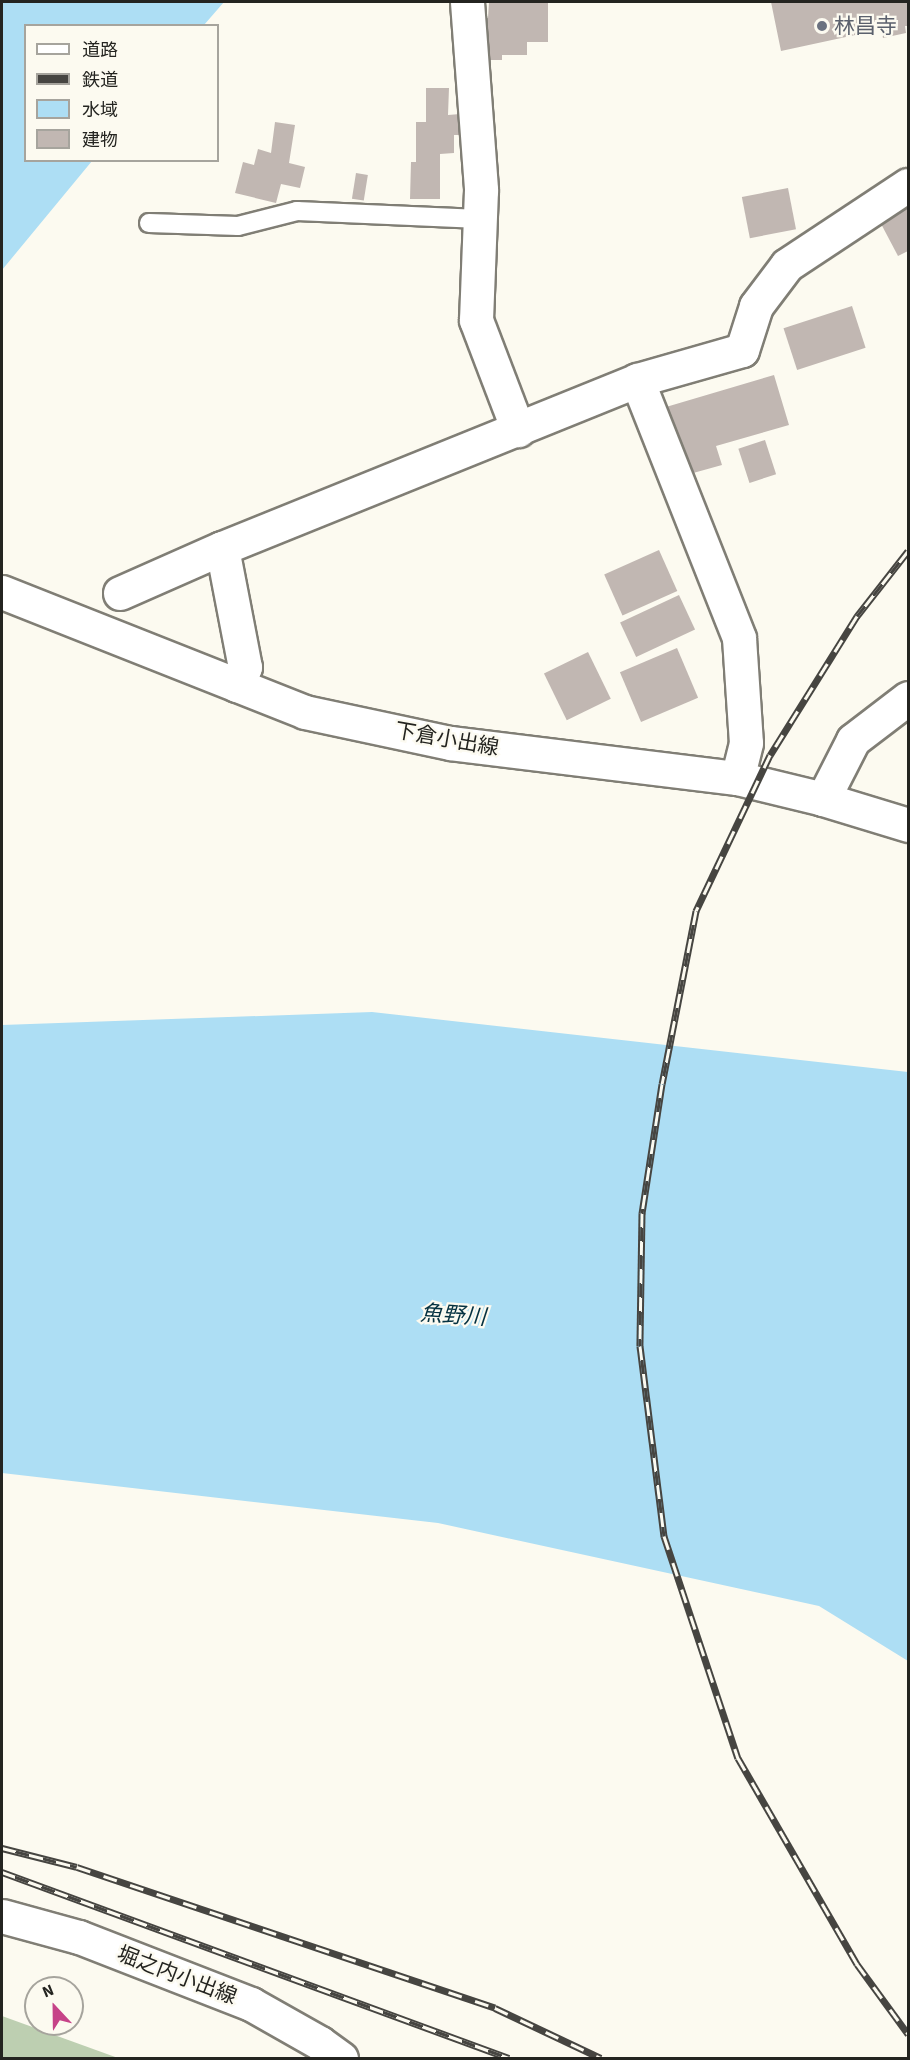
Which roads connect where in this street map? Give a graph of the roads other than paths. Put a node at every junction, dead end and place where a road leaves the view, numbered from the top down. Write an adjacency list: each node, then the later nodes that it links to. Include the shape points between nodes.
1 (467, 2): 3 (street)
2 (909, 185): 5 (street, via 787,266 756,306 742,350)
3 (480, 219): 4 (lane, via 297,211 238,226); 6 (street, via 477,320)
4 (149, 223)
5 (637, 380): 6 (street); 12 (street, via 740,638 746,743)
6 (518, 430): 7 (street)
7 (222, 548): 9 (street); 10 (street, via 245,666)
8 (2, 592): 10 (street, 下倉小出線)
9 (120, 593)
10 (237, 685): 12 (street, 下倉小出線, via 305,712 450,743)
11 (909, 698): 13 (street, via 853,740)
12 (737, 778): 13 (street, 下倉小出線)
13 (824, 800): 14 (street, 下倉小出線)
14 (909, 825)
15 (2, 1916): 16 (street, 堀之内小出線, via 79,1937 251,2004)
16 (341, 2058)

